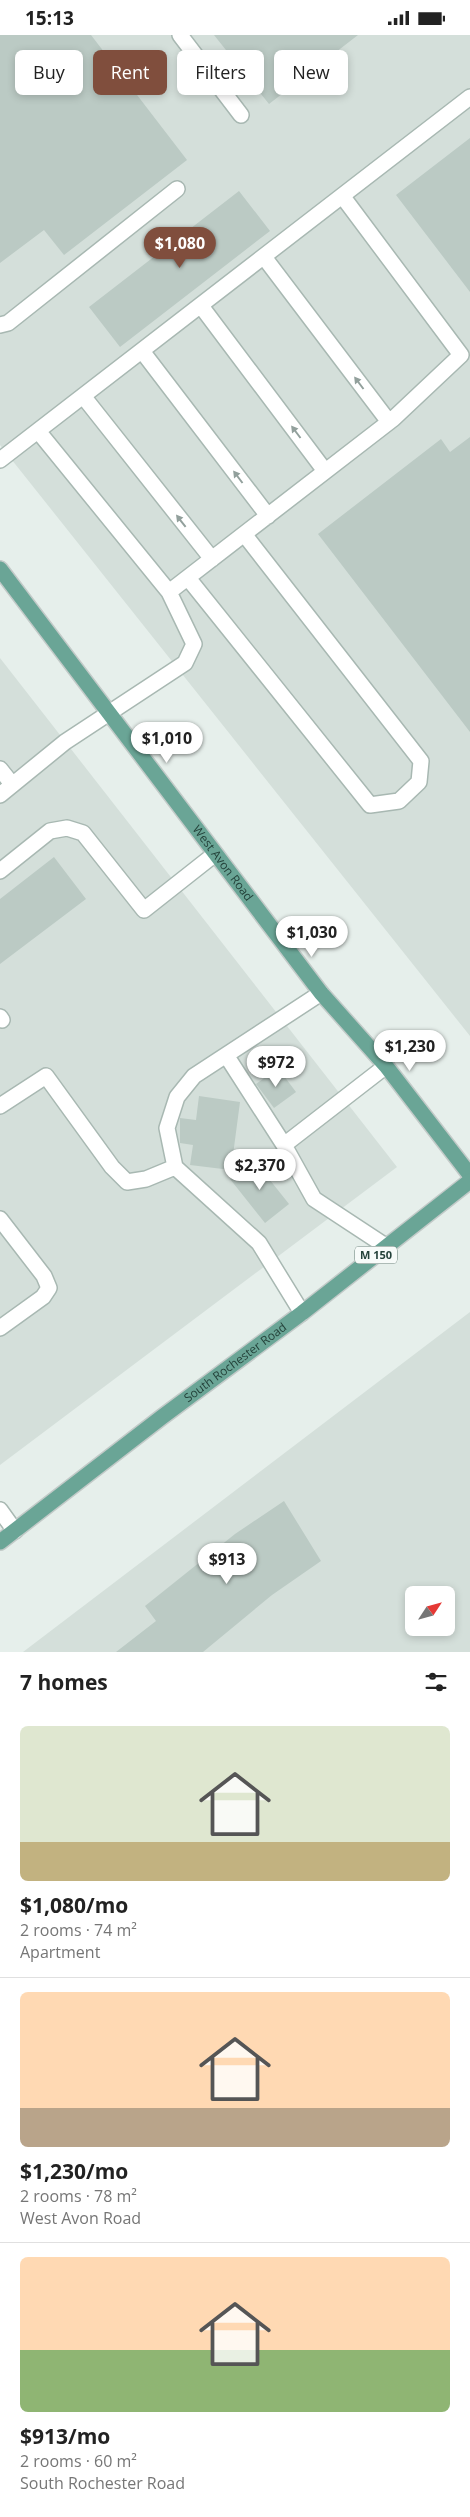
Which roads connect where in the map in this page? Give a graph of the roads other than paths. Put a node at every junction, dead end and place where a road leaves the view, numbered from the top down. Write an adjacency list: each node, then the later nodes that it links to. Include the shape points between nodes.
1 (180, 35): 3 (lane)
2 (470, 97): 5 (lane)
3 (241, 115)
4 (177, 189): 8 (lane, via 8,323)
5 (342, 197): 6 (lane); 11 (lane, via 461,355)
6 (264, 257): 7 (lane); 11 (lane, one-way to 6)
7 (201, 306): 9 (lane); 14 (lane, one-way to 7)
8 (0, 325)
9 (142, 351): 10 (lane); 15 (lane, one-way to 9)
10 (83, 396): 12 (lane); 17 (lane, one-way to 10)
11 (389, 422): 14 (lane)
12 (38, 431): 13 (lane); 20 (lane)
13 (0, 461)
14 (326, 471): 15 (lane)
15 (268, 516): 16 (lane)
16 (244, 534): 17 (lane); 19 (lane, via 422,761 419,782 399,801 370,805)
17 (212, 559): 19 (lane)
18 (0, 569): 21 (main road, West Avon Road)
19 (188, 578): 20 (lane)
20 (169, 592): 21 (lane, via 194,644 185,663)
21 (109, 713): 23 (lane, via 65,742); 25 (main road, West Avon Road)
22 (0, 769): 23 (lane)
23 (12, 784): 24 (lane)
24 (0, 795)
25 (215, 854): 26 (lane, via 144,910 83,833 67,828 50,831); 27 (main road, West Avon Road)
26 (0, 871)
27 (321, 993): 28 (lane); 29 (main road, West Avon Road)
28 (226, 1055): 31 (lane); 32 (lane, via 194,1076 177,1097 167,1128)
29 (386, 1066): 31 (lane); 33 (main road, West Avon Road)
30 (0, 1107): 32 (lane, via 46,1076 112,1167 127,1182 146,1179)
31 (284, 1145): 36 (lane, via 314,1199)
32 (175, 1167): 37 (lane, via 259,1243)
33 (470, 1175)
34 (470, 1181): 36 (main road, South Rochester Road / M 150)
35 (0, 1219): 38 (lane, via 49,1287 44,1297)
36 (387, 1247): 37 (main road, South Rochester Road / M 150)
37 (302, 1313): 40 (main road, South Rochester Road / M 150)
38 (0, 1328)
39 (0, 1510): 40 (lane)
40 (15, 1531): 41 (main road, South Rochester Road / M 150)
41 (0, 1542)

